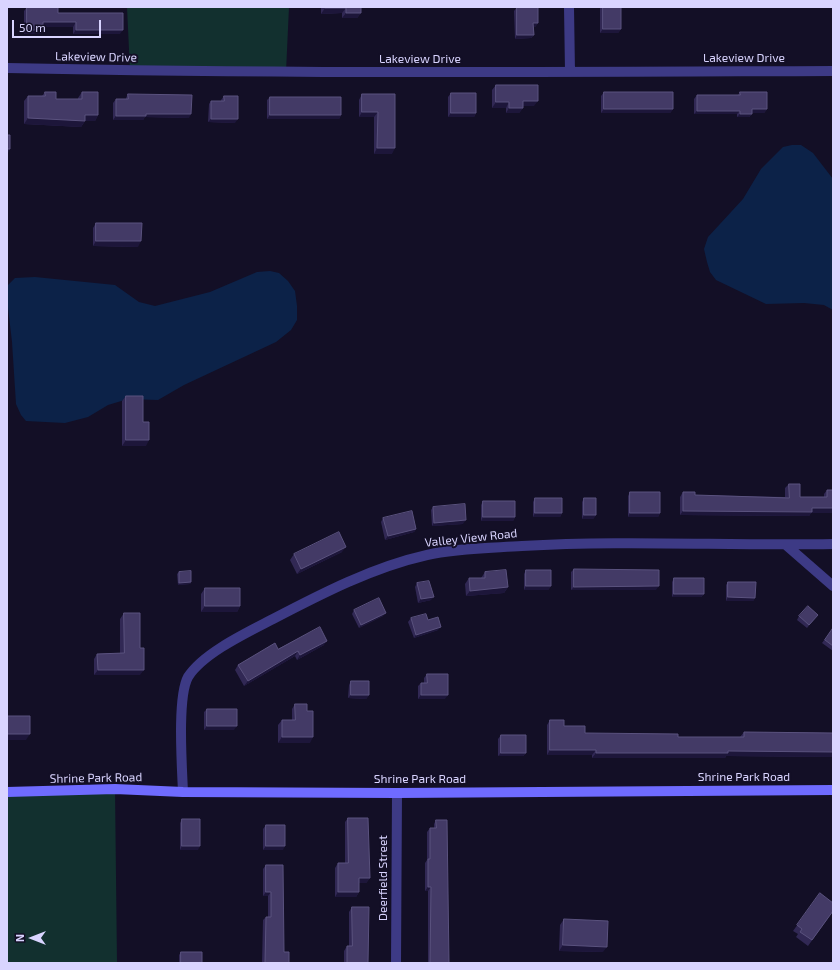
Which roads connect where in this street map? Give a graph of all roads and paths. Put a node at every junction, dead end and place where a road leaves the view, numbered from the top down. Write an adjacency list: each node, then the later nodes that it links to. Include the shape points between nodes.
1 (569, 7): 4 (street)
2 (7, 68): 4 (street, Lakeview Drive, via 130,71)
3 (833, 71): 4 (street, Lakeview Drive)
4 (570, 72)
5 (833, 544): 6 (street, Valley View Road)
6 (786, 545): 7 (street); 10 (street, Valley View Road, via 568,543 428,555 383,568 304,603 202,660 187,678 181,706)
7 (833, 586)
8 (833, 790): 11 (street, Shrine Park Road)
9 (7, 792): 10 (street, Shrine Park Road)
10 (183, 792): 11 (street, Shrine Park Road)
11 (397, 792): 12 (street, Deerfield Street)
12 (396, 963)

